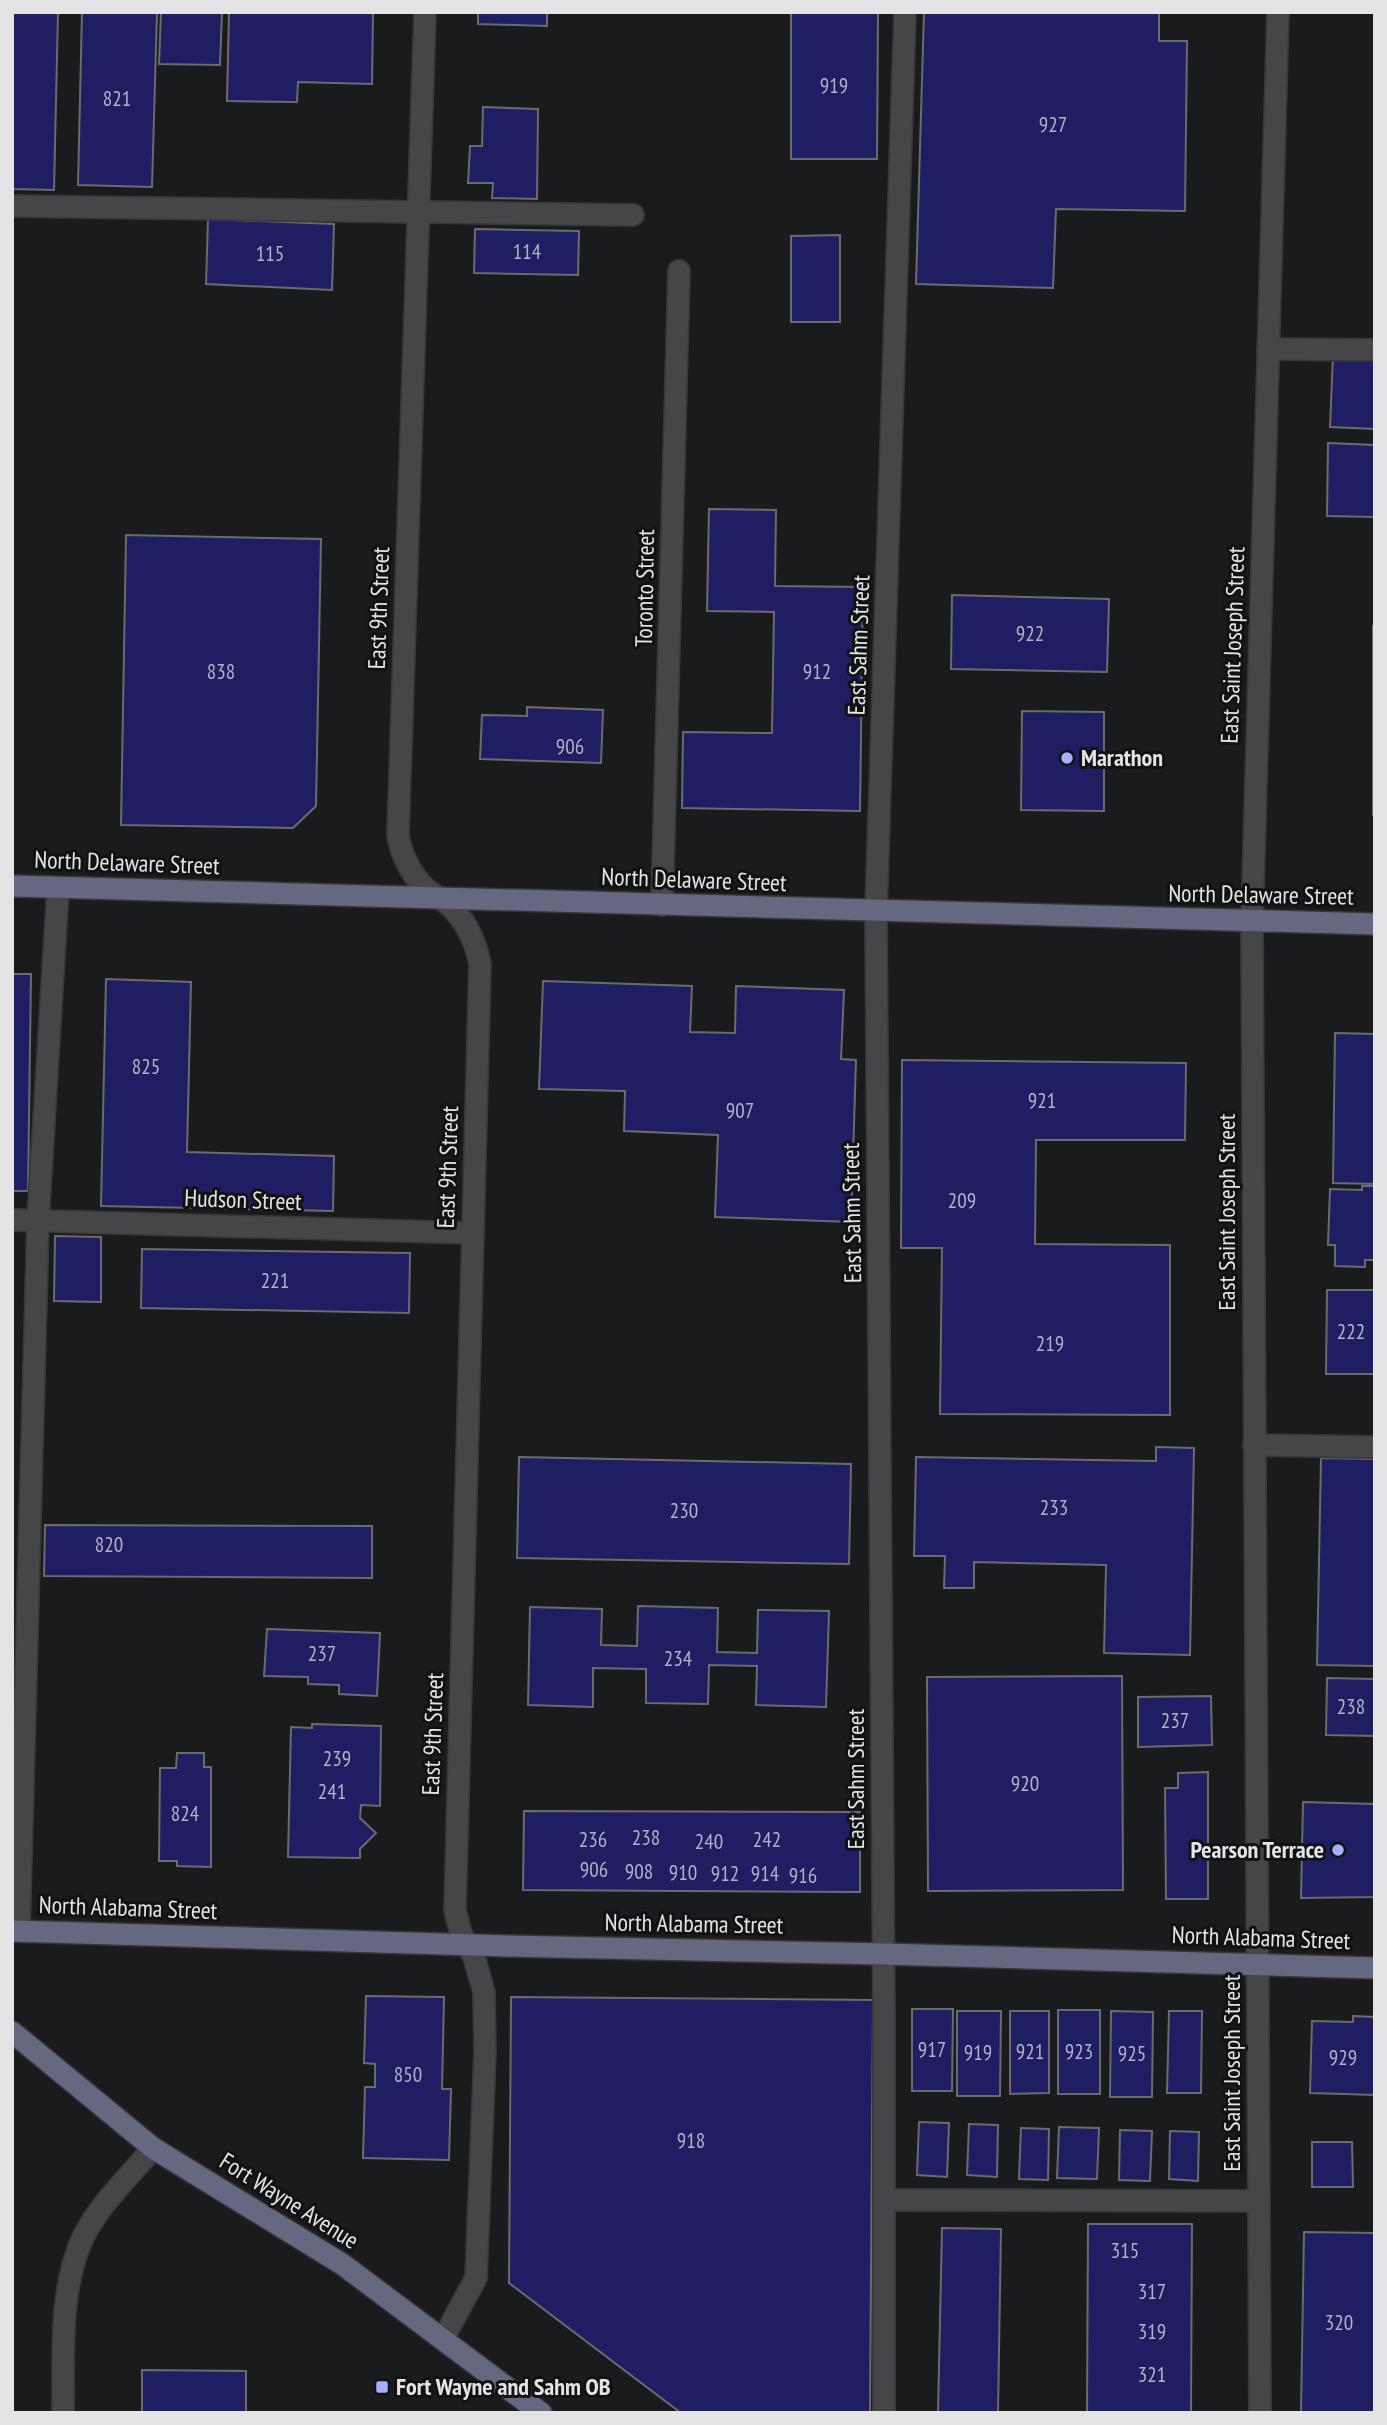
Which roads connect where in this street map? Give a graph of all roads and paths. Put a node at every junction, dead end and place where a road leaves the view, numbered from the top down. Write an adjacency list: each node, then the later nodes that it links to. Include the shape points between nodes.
1 (425, 12): 5 (street, East 9th Street)
2 (905, 12): 14 (street, East Sahm Street)
3 (1278, 12): 8 (street, East Saint Joseph Street)
4 (12, 206): 5 (street)
5 (418, 210): 6 (street); 12 (street, East 9th Street, via 398,834 401,851 414,873)
6 (633, 215)
7 (679, 271): 13 (street, Toronto Street)
8 (1268, 349): 9 (street); 15 (street, East Saint Joseph Street)
9 (1375, 350)
10 (12, 886): 11 (main road, North Delaware Street)
11 (58, 888): 12 (main road, North Delaware Street); 18 (street)
12 (441, 898): 13 (main road, North Delaware Street); 19 (street, East 9th Street, via 468,929 480,964)
13 (662, 905): 14 (main road, North Delaware Street)
14 (876, 912): 15 (main road, North Delaware Street); 24 (street, East Sahm Street)
15 (1251, 921): 16 (main road, North Delaware Street); 20 (street, East Saint Joseph Street)
16 (1375, 924)
17 (12, 1220): 18 (street, Hudson Street)
18 (38, 1221): 19 (street, Hudson Street); 22 (street)
19 (473, 1233): 23 (street, East 9th Street, via 455,1892 455,1910)
20 (1254, 1445): 21 (street); 25 (street, East Saint Joseph Street)
21 (1375, 1447)
22 (15, 1931): 23 (main road, North Alabama Street)
23 (468, 1945): 24 (main road, North Alabama Street); 31 (street, East 9th Street, via 484,1992 476,2278)
24 (884, 1954): 25 (main road, North Alabama Street); 29 (street, East Sahm Street)
25 (1258, 1964): 26 (main road, North Alabama Street); 30 (street, East Saint Joseph Street)
26 (1375, 1968)
27 (12, 2032): 28 (main road, Fort Wayne Avenue)
28 (153, 2148): 31 (main road, Fort Wayne Avenue, via 342,2264); 32 (street, via 110,2198 79,2247 65,2302)
29 (884, 2200): 30 (street); 34 (street, East Sahm Street)
30 (1259, 2201): 35 (street, East Saint Joseph Street)
31 (443, 2339): 33 (main road, Fort Wayne Avenue)
32 (63, 2413)
33 (541, 2413)
34 (884, 2413)
35 (1260, 2413)

